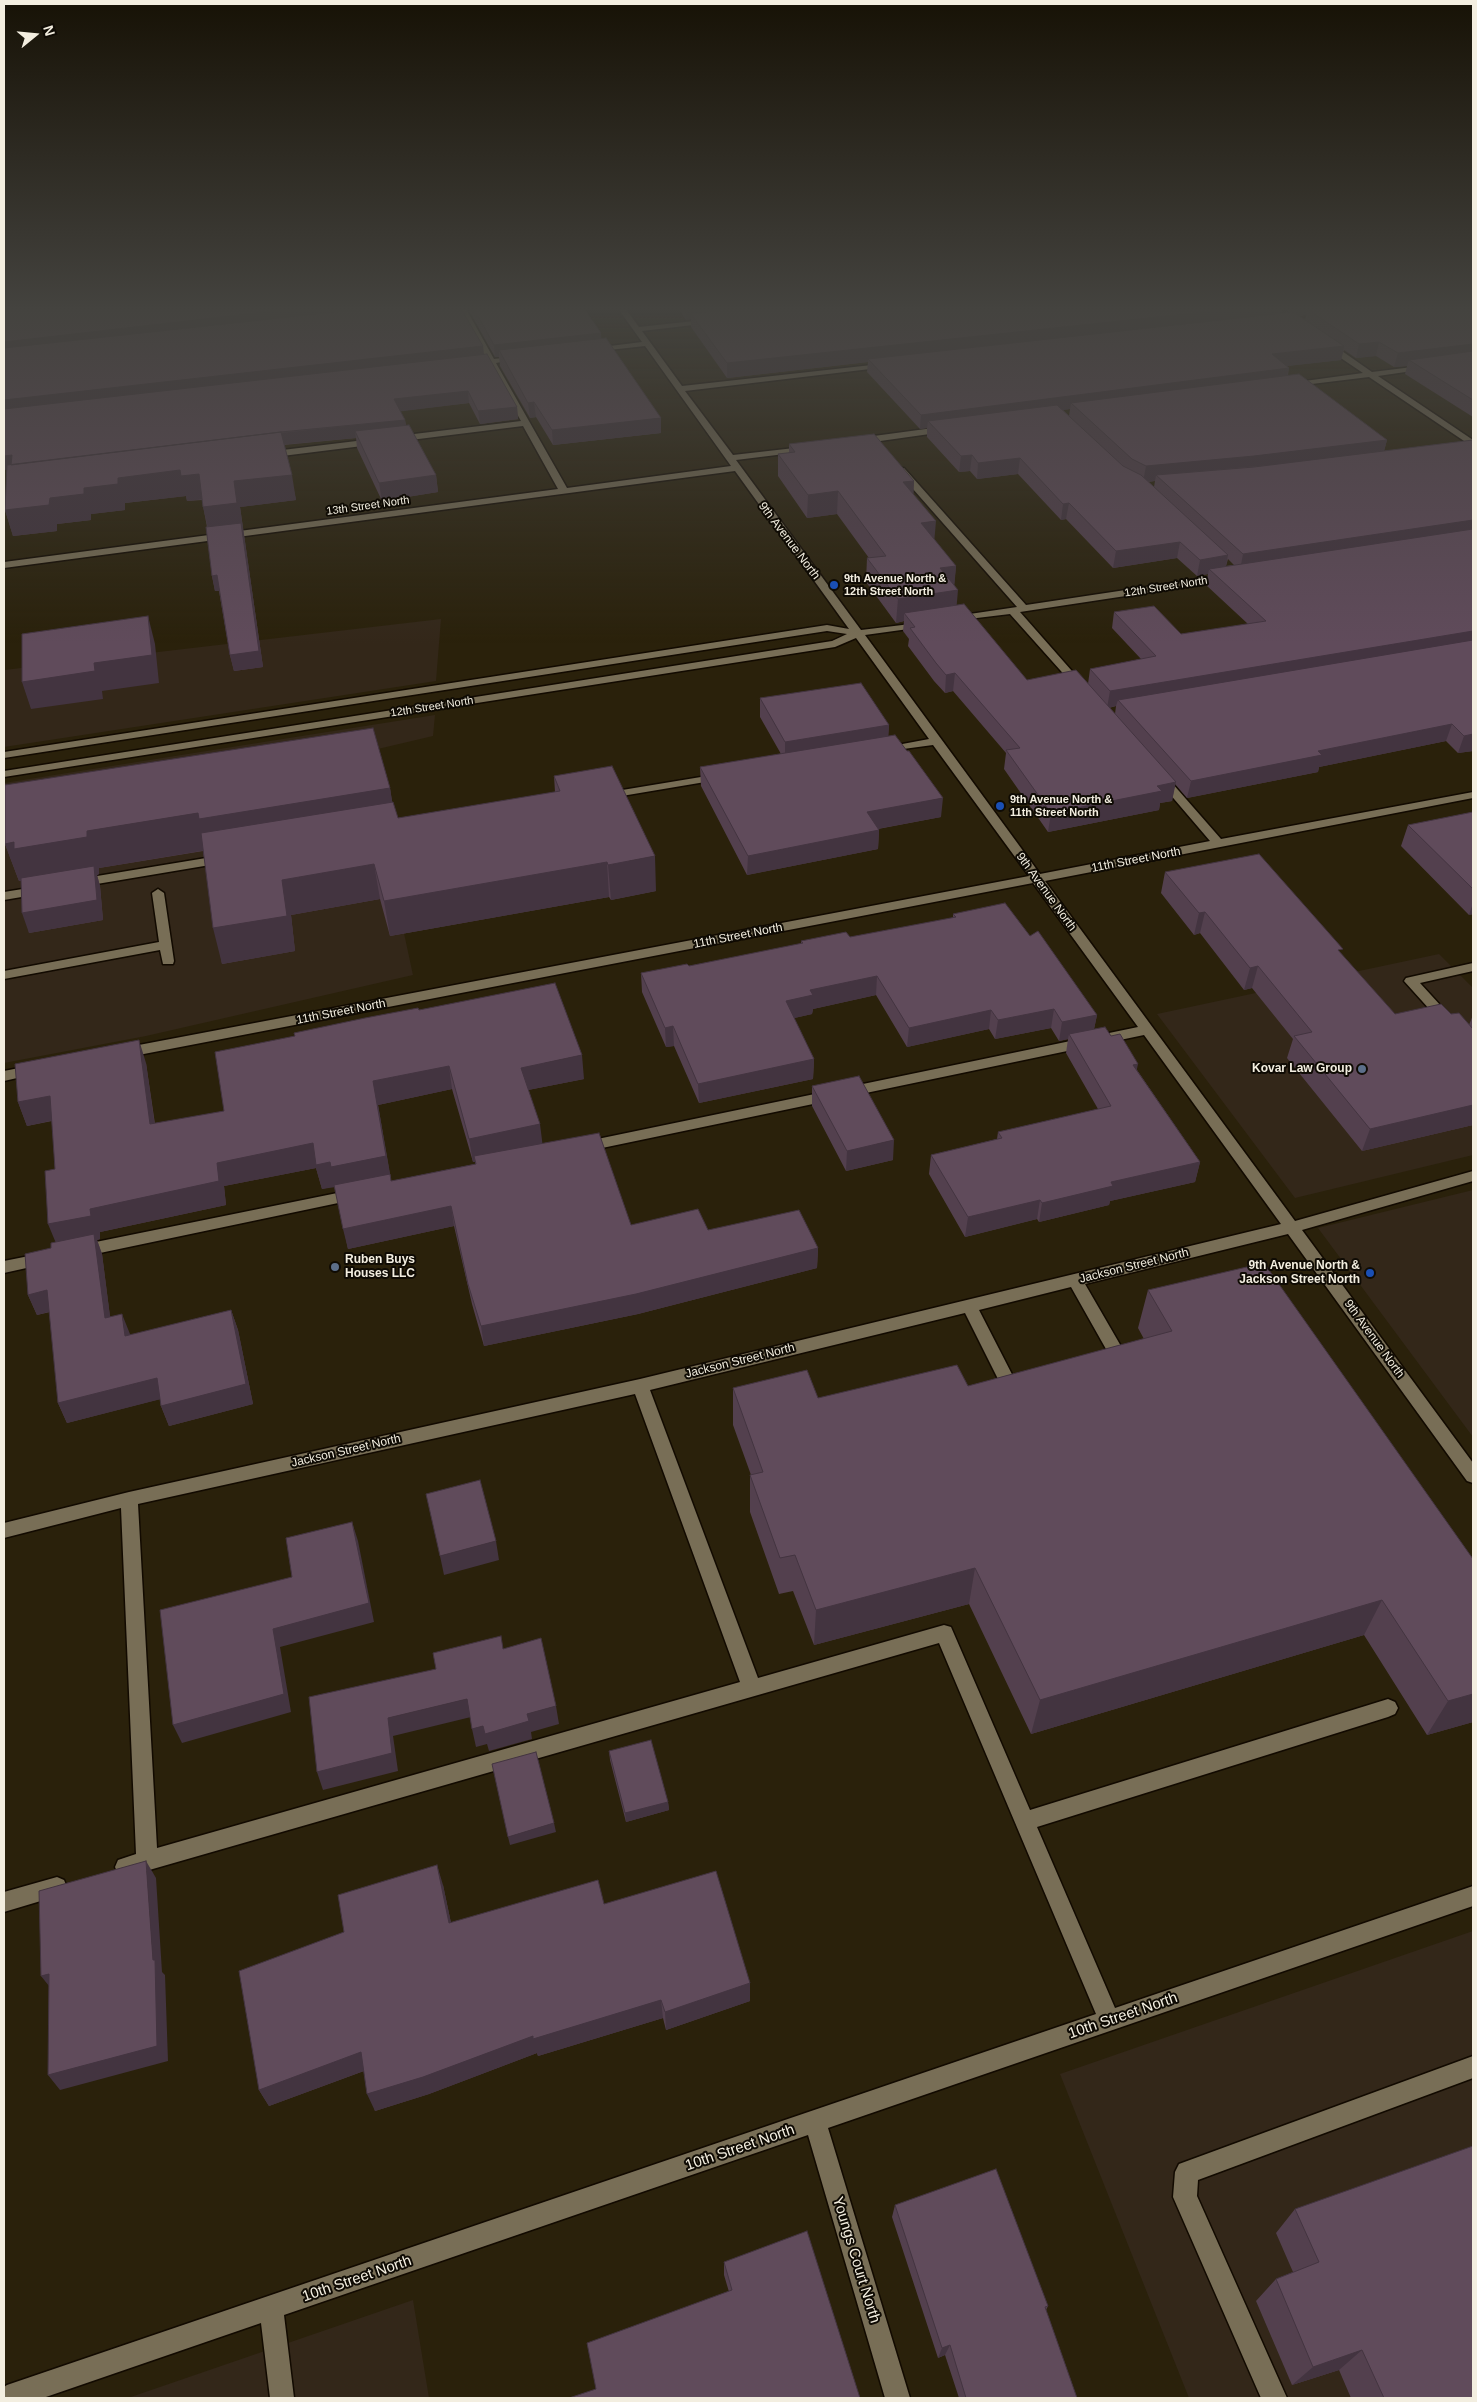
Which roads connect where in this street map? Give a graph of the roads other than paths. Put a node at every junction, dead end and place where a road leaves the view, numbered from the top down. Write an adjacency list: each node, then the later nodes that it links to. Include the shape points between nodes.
1 (523, 419): 4 (street)
2 (700, 419): 12 (street, 9th Avenue North)
3 (1436, 419): 7 (street)
4 (525, 423): 11 (street); 15 (street)
5 (961, 428): 6 (street, via 877,443)
6 (854, 442)
7 (1473, 444)
8 (816, 447): 12 (street)
9 (1473, 449): 10 (street)
10 (1463, 450)
11 (256, 456)
12 (729, 458): 14 (street, 9th Avenue North)
13 (893, 461): 18 (street)
14 (736, 468): 15 (street, 13th Street North); 19 (street, 9th Avenue North)
15 (564, 491): 16 (street, 13th Street North)
16 (4, 565)
17 (1238, 576): 18 (street, 12th Street North)
18 (1019, 610): 19 (street, 12th Street North); 20 (street)
19 (858, 633): 21 (street, 9th Avenue North); 23 (street, 12th Street North, via 827,628); 25 (street, 12th Street North, via 835,644)
20 (1092, 698)
21 (935, 741): 22 (street); 31 (street, 9th Avenue North)
22 (877, 751)
23 (4, 756)
24 (1155, 771): 29 (street)
25 (4, 774)
26 (730, 776): 28 (street)
27 (1473, 795): 29 (street, 11th Street North)
28 (592, 798)
29 (1219, 844): 31 (street, 11th Street North)
30 (239, 857): 33 (street)
31 (1036, 879): 38 (street, 9th Avenue North); 40 (street, 11th Street North)
32 (158, 893): 34 (street)
33 (4, 896)
34 (165, 945): 35 (street); 37 (street)
35 (168, 962)
36 (1473, 967): 39 (street, via 1411,981)
37 (4, 975)
38 (1147, 1030): 43 (street); 46 (street, 9th Avenue North)
39 (1473, 1049)
40 (111, 1056)
41 (43, 1068): 42 (street)
42 (4, 1076)
43 (570, 1150)
44 (1473, 1176): 46 (street, Jackson Street North)
45 (375, 1190): 47 (street)
46 (1293, 1227): 48 (street, Jackson Street North); 53 (street, 9th Avenue North)
47 (4, 1267)
48 (1075, 1280): 49 (street, Jackson Street North); 50 (street)
49 (969, 1306): 51 (street, Jackson Street North); 52 (street)
50 (1121, 1360)
51 (640, 1386): 54 (street, Jackson Street North); 56 (street)
52 (1010, 1386)
53 (1473, 1476)
54 (129, 1499): 55 (street, Jackson Street North); 59 (street)
55 (4, 1530)
56 (752, 1688): 58 (street, via 944,1633); 59 (street)
57 (1388, 1708): 58 (street)
58 (1025, 1821): 64 (street)
59 (147, 1861): 60 (street)
60 (109, 1872)
61 (71, 1883): 63 (street)
62 (1473, 1896): 64 (street, 10th Street North)
63 (4, 1902)
64 (1110, 2021): 66 (street, 10th Street North)
65 (1473, 2067): 71 (street, via 1187,2172 1185,2197)
66 (815, 2122): 67 (street, 10th Street North); 70 (street, Youngs Court North)
67 (271, 2308): 68 (street, 10th Street North); 69 (street)
68 (7, 2398)
69 (282, 2398)
70 (898, 2398)
71 (1274, 2398)

